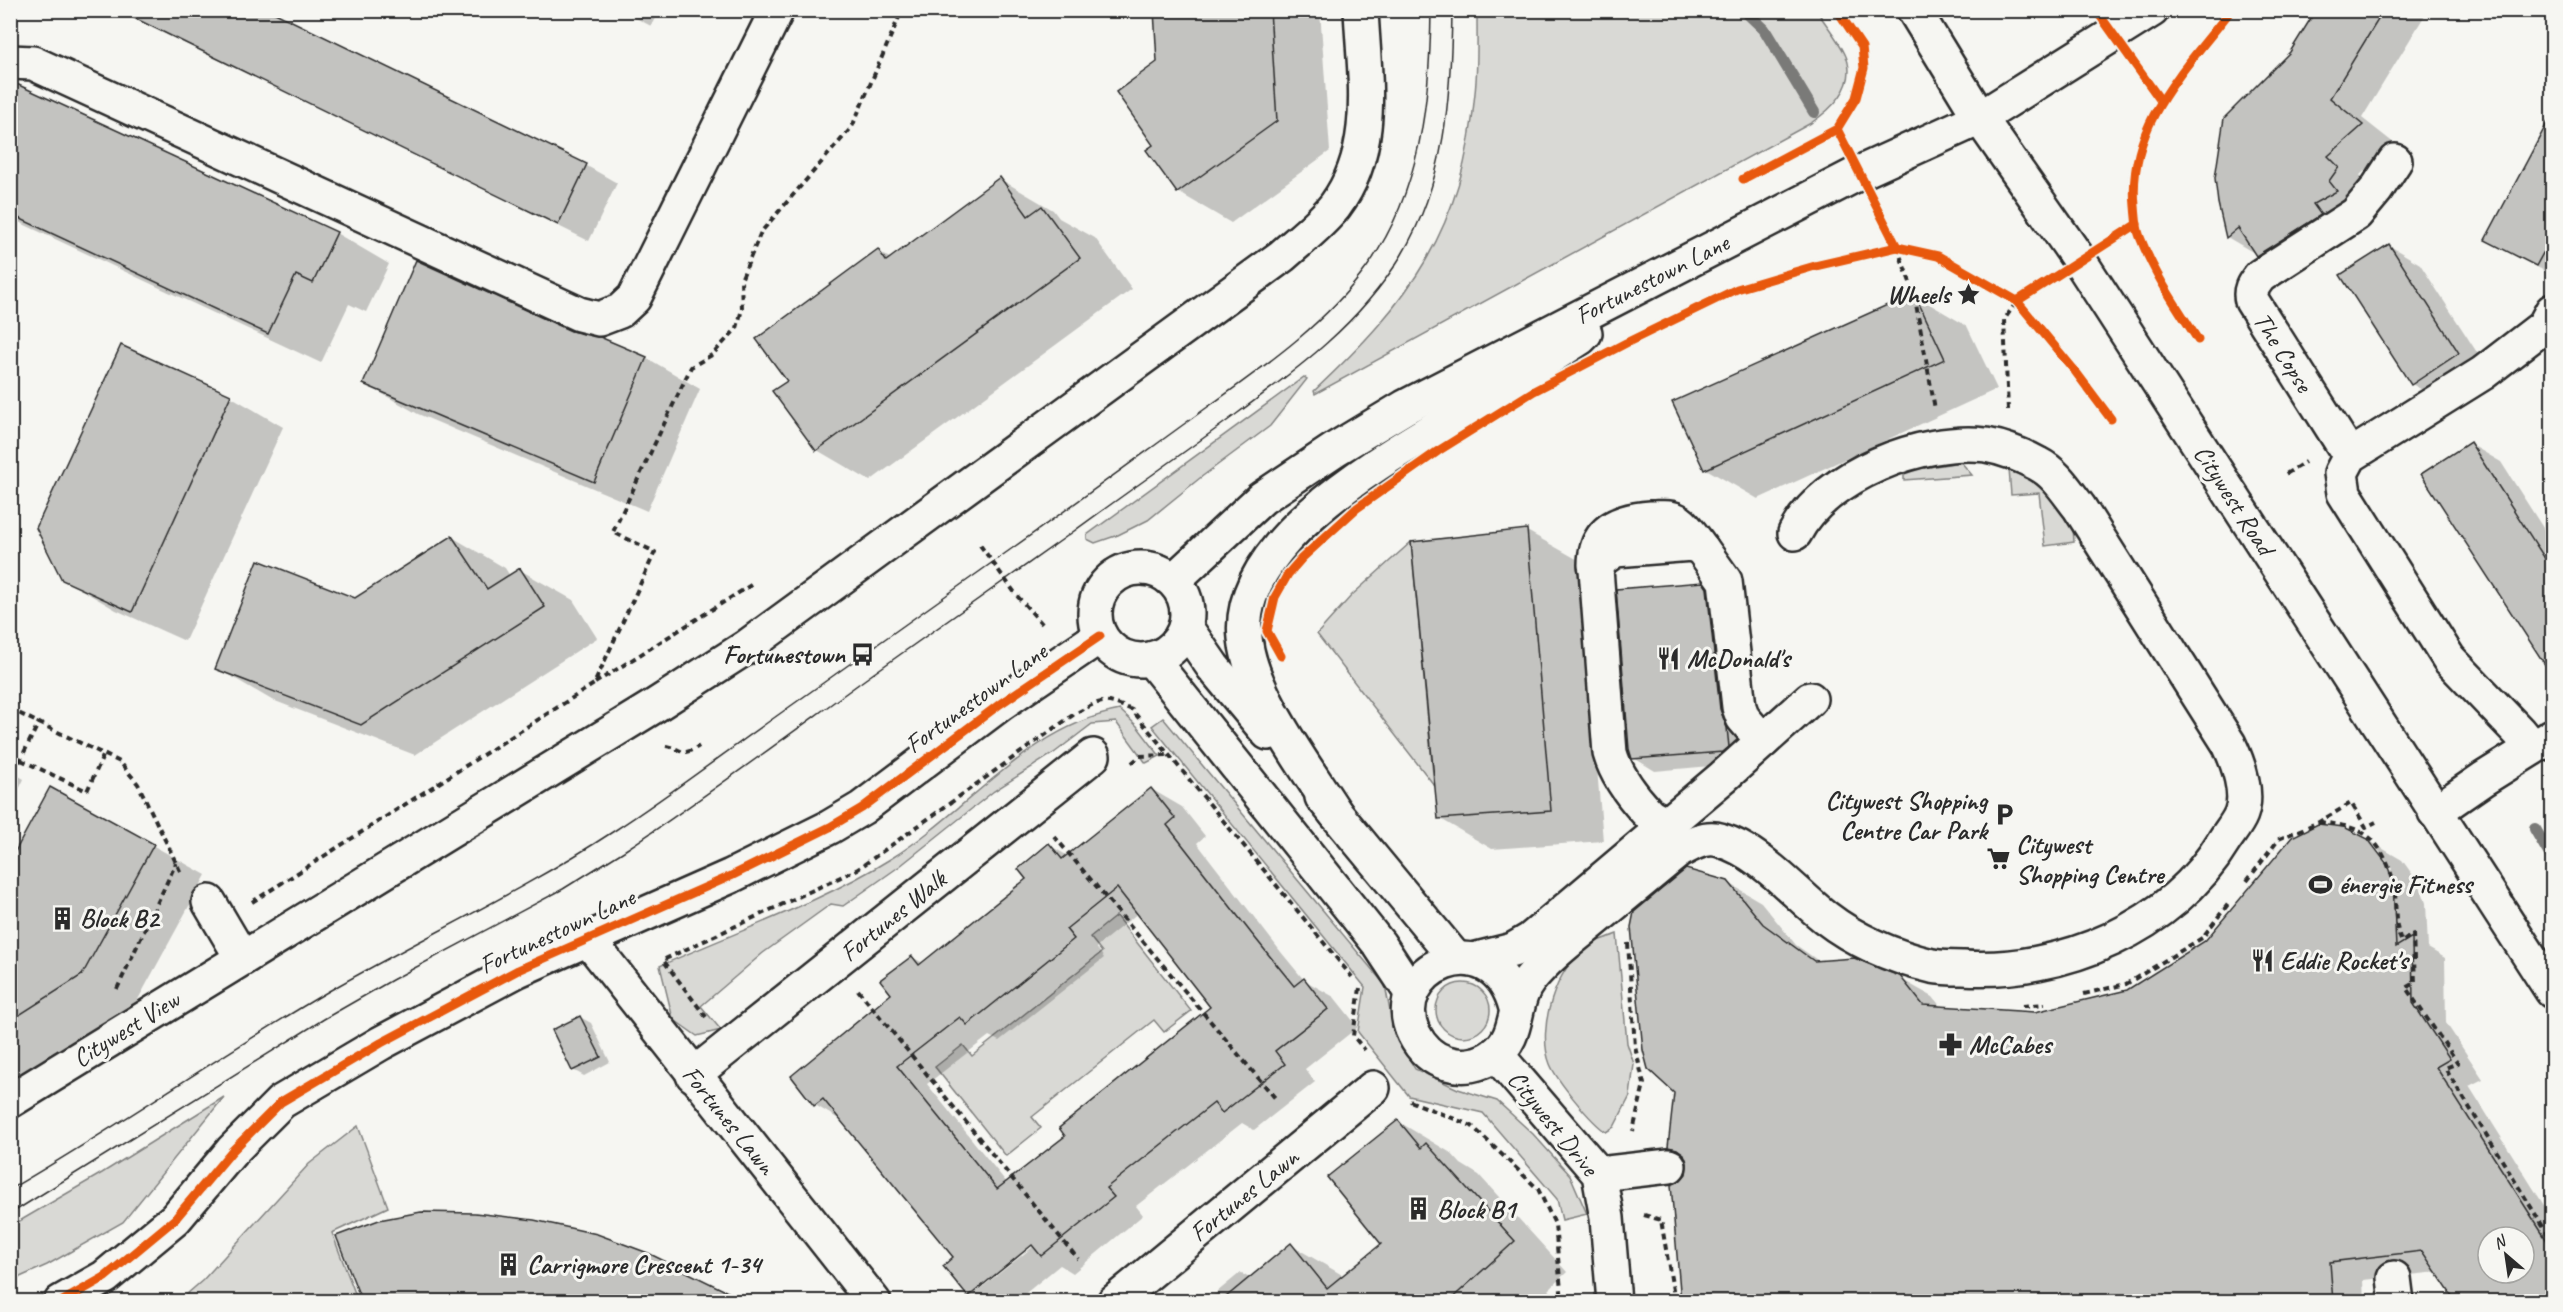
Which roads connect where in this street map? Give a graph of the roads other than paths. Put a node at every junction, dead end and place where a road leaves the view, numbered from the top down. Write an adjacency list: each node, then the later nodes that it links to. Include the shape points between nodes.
1 (777, 10): 5 (street, via 634,298 620,311 599,319 579,314 33,63)
2 (1361, 10): 25 (street, Citywest View, via 1367,110 1363,142 1347,186 1312,230 745,648)
3 (1914, 10): 6 (street, Citywest Road)
4 (2152, 10): 6 (street, Fortunestown Lane)
5 (10, 62)
6 (1980, 118): 8 (street, Fortunestown Lane, via 1859,172); 20 (street, Citywest Road, via 2080,261)
7 (2395, 161): 10 (street, The Copse, via 2356,214 2260,276 2250,293)
8 (1616, 298): 12 (street, Fortunestown Lane, via 1447,385 1337,448 1262,498); 21 (street, via 1580,339 1364,472 1321,504 1261,573 1245,616 1244,636 1251,669)
9 (2547, 298): 10 (street, via 2544,326 2483,373)
10 (2350, 456): 18 (street, via 2341,473 2344,493 2449,659 2519,732)
11 (1796, 533): 29 (street, via 1815,506 1886,459 1941,447 1986,445 2040,465 2068,493 2229,744 2242,778 2241,813 2216,854 2181,896 2133,928 2085,950 2034,966 1982,969 1934,967 1857,938 1753,856 1718,839 1694,842 1558,951 1531,978)
12 (1174, 580): 13 (street, via 1187,602); 14 (street, via 1148,567 1134,567 1114,577 1099,593 1095,608)
13 (1186, 628): 15 (street, via 1172,648); 21 (street, via 1213,667)
14 (1100, 636): 15 (street, via 1121,656); 24 (street, Fortunestown Lane, via 830,828 741,872)
15 (1151, 659): 28 (street, via 1379,944)
16 (1810, 699): 17 (street)
17 (1763, 741): 22 (street); 22 (street, via 1743,718 1739,707 1728,591 1720,572 1702,549 1692,544 1615,550 1602,558 1596,569 1610,753 1617,773 1649,814)
18 (2542, 742): 20 (street)
19 (1093, 756): 31 (street, Fortunes Walk)
20 (2435, 812): 27 (street, Citywest Road)
21 (1336, 814): 26 (street)
22 (1666, 825): 26 (street, via 1530,940 1513,950)
23 (215, 912): 25 (street)
24 (587, 938): 31 (street, Fortunes Lawn); 36 (street, Fortunestown Lane, via 518,970 281,1102 232,1151 175,1219 105,1277)
25 (242, 958): 33 (street, Citywest View)
26 (1464, 959): 28 (street, via 1442,963 1429,971); 29 (street, via 1489,965 1502,975)
27 (2553, 991)
28 (1412, 994): 30 (street, via 1411,1028 1431,1056 1464,1066 1481,1063)
29 (1516, 1008): 30 (street, via 1515,1025)
30 (1496, 1054): 35 (street, Citywest Drive)
31 (693, 1075): 37 (street, Fortunes Lawn)
32 (1388, 1091): 38 (street, Fortunes Lawn)
33 (10, 1101)
34 (1669, 1166): 35 (street)
35 (1599, 1174): 39 (street, Citywest Drive)
36 (64, 1301)
37 (874, 1302)
38 (1114, 1302)
39 (1614, 1302)

